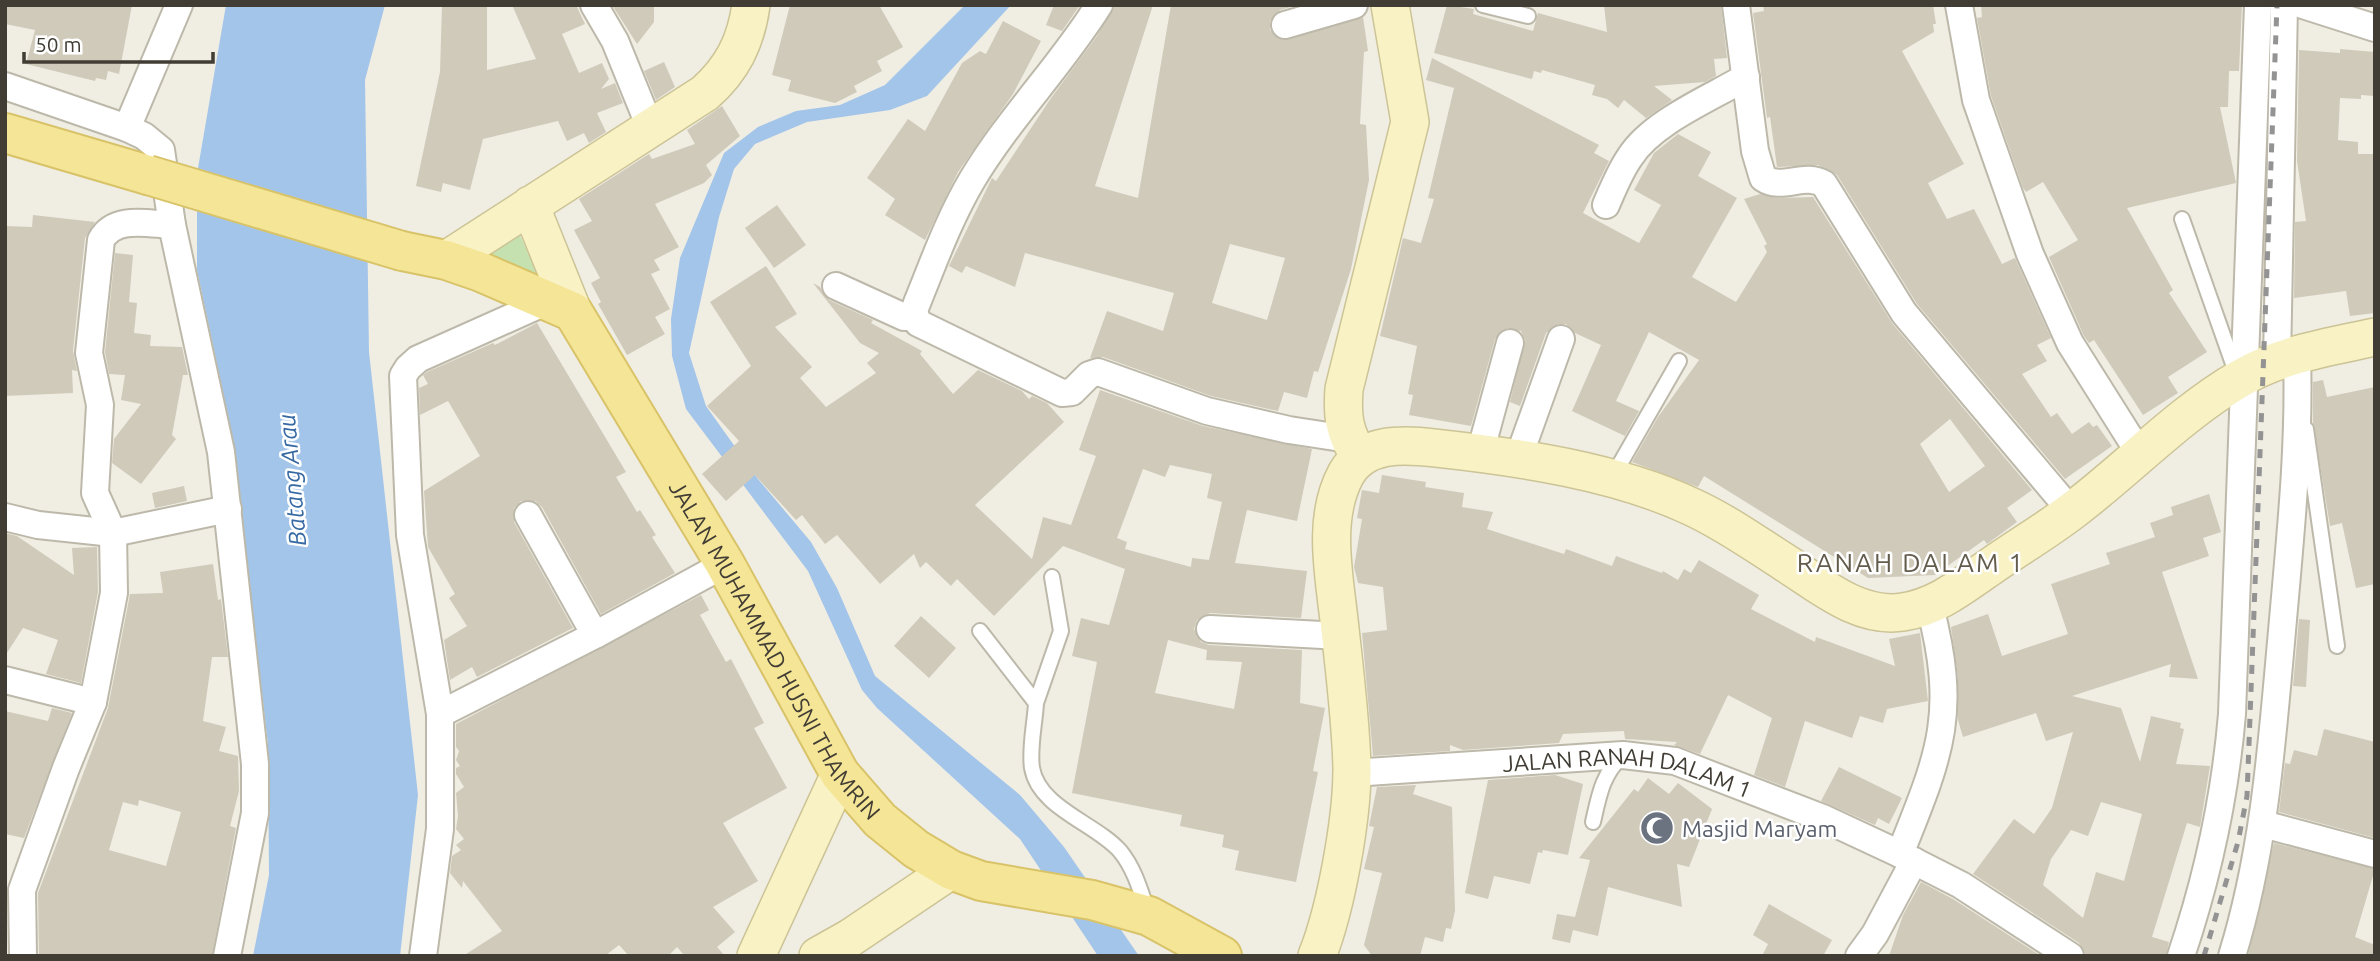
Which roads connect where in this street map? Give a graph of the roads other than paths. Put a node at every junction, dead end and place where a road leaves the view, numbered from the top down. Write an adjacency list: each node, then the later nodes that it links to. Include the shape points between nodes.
1 (179, 5): 19 (street)
2 (594, 5): 18 (street, via 615,41)
3 (751, 5): 18 (street, via 749,24 724,76)
4 (1099, 5): 28 (street, via 973,178 951,220)
5 (1354, 5): 14 (street)
6 (1390, 5): 35 (street, via 1410,122 1343,389 1342,415)
7 (1483, 5): 13 (lane)
8 (1736, 5): 16 (street)
9 (1959, 5): 37 (street, via 1976,100 2030,254 2070,343)
10 (2258, 5): 33 (street)
11 (2284, 5): 33 (street)
12 (2303, 5): 15 (street)
13 (1528, 16)
14 (1285, 25)
15 (2375, 28)
16 (1746, 78): 22 (street, via 1651,134 1630,157); 41 (street, via 1763,178 1776,183 1810,178 1824,184 1904,313)
17 (5, 86): 19 (street)
18 (650, 127): 21 (street)
19 (127, 128): 24 (street, via 161,150)
20 (5, 133): 25 (main road, bridge, via 402,251)
21 (530, 205): 25 (street); 27 (street)
22 (1606, 205)
23 (2182, 219): 33 (lane)
24 (172, 225): 40 (street, via 216,420); 44 (street, via 124,223 112,226 101,240 89,341 90,369 100,405 95,493)
25 (446, 260): 27 (main road)
26 (836, 286): 28 (street, via 904,317)
27 (561, 306): 45 (main road, JALAN MUHAMMAD HUSNI THAMRIN); 56 (street, via 418,359 404,376 410,535)
28 (915, 316): 35 (street, via 926,328 1062,393 1072,392 1088,375 1098,372 1207,411)
29 (2375, 337): 33 (street)
30 (1561, 339): 38 (street)
31 (1510, 343): 36 (street)
32 (1679, 361): 39 (lane)
33 (2264, 367): 34 (street); 37 (street); 76 (street, via 2225,786 2201,897)
34 (2298, 393): 52 (lane); 61 (street, via 2290,535)
35 (1354, 447): 36 (street, via 1411,445); 51 (street, via 1336,500 1331,544)
36 (1480, 453): 38 (street)
37 (2140, 454): 41 (street)
38 (1518, 459): 39 (street)
39 (1611, 480): 47 (street, via 1694,507 1854,606 1880,614)
40 (228, 509): 44 (street); 68 (street, via 246,662 256,813)
41 (2071, 511): 47 (street)
42 (528, 514): 50 (street)
43 (5, 517): 44 (street)
44 (113, 533): 54 (street, via 114,593)
45 (725, 564): 50 (street); 58 (main road, JALAN MUHAMMAD HUSNI THAMRIN)
46 (1052, 577): 55 (lane, via 1061,631)
47 (1930, 607): 63 (street, via 1946,689 1942,734)
48 (1210, 629): 51 (street)
49 (980, 631): 55 (lane)
50 (595, 635): 56 (street)
51 (1341, 636): 59 (street)
52 (2337, 646)
53 (5, 680): 54 (street)
54 (93, 702): 65 (street)
55 (1037, 703): 66 (lane, via 1031,766 1036,782 1045,795 1121,852 1134,872)
56 (440, 714): 69 (street, via 440,829)
57 (1623, 755): 59 (street, JALAN RANAH DALAM 1); 60 (lane, via 1602,783); 63 (street, JALAN RANAH DALAM 1, via 1675,761 1825,819)
58 (840, 774): 64 (main road, JALAN MUHAMMAD HUSNI THAMRIN, via 880,820 916,849); 70 (street)
59 (1352, 774): 73 (street, via 1335,886)
60 (1593, 822)
61 (2263, 824): 62 (street); 77 (street)
62 (2375, 854)
63 (1907, 857): 74 (street, via 1875,934); 75 (street, JALAN RANAH DALAM 1, via 1961,885)
64 (966, 875): 66 (main road, JALAN MUHAMMAD HUSNI THAMRIN); 71 (street)
65 (14, 888): 67 (street)
66 (1149, 916): 72 (main road, JALAN MUHAMMAD HUSNI THAMRIN)
67 (23, 956)
68 (227, 956)
69 (423, 956)
70 (756, 956)
71 (818, 956)
72 (1222, 956)
73 (1317, 956)
74 (1859, 956)
75 (2070, 956)
76 (2181, 956)
77 (2232, 956)

